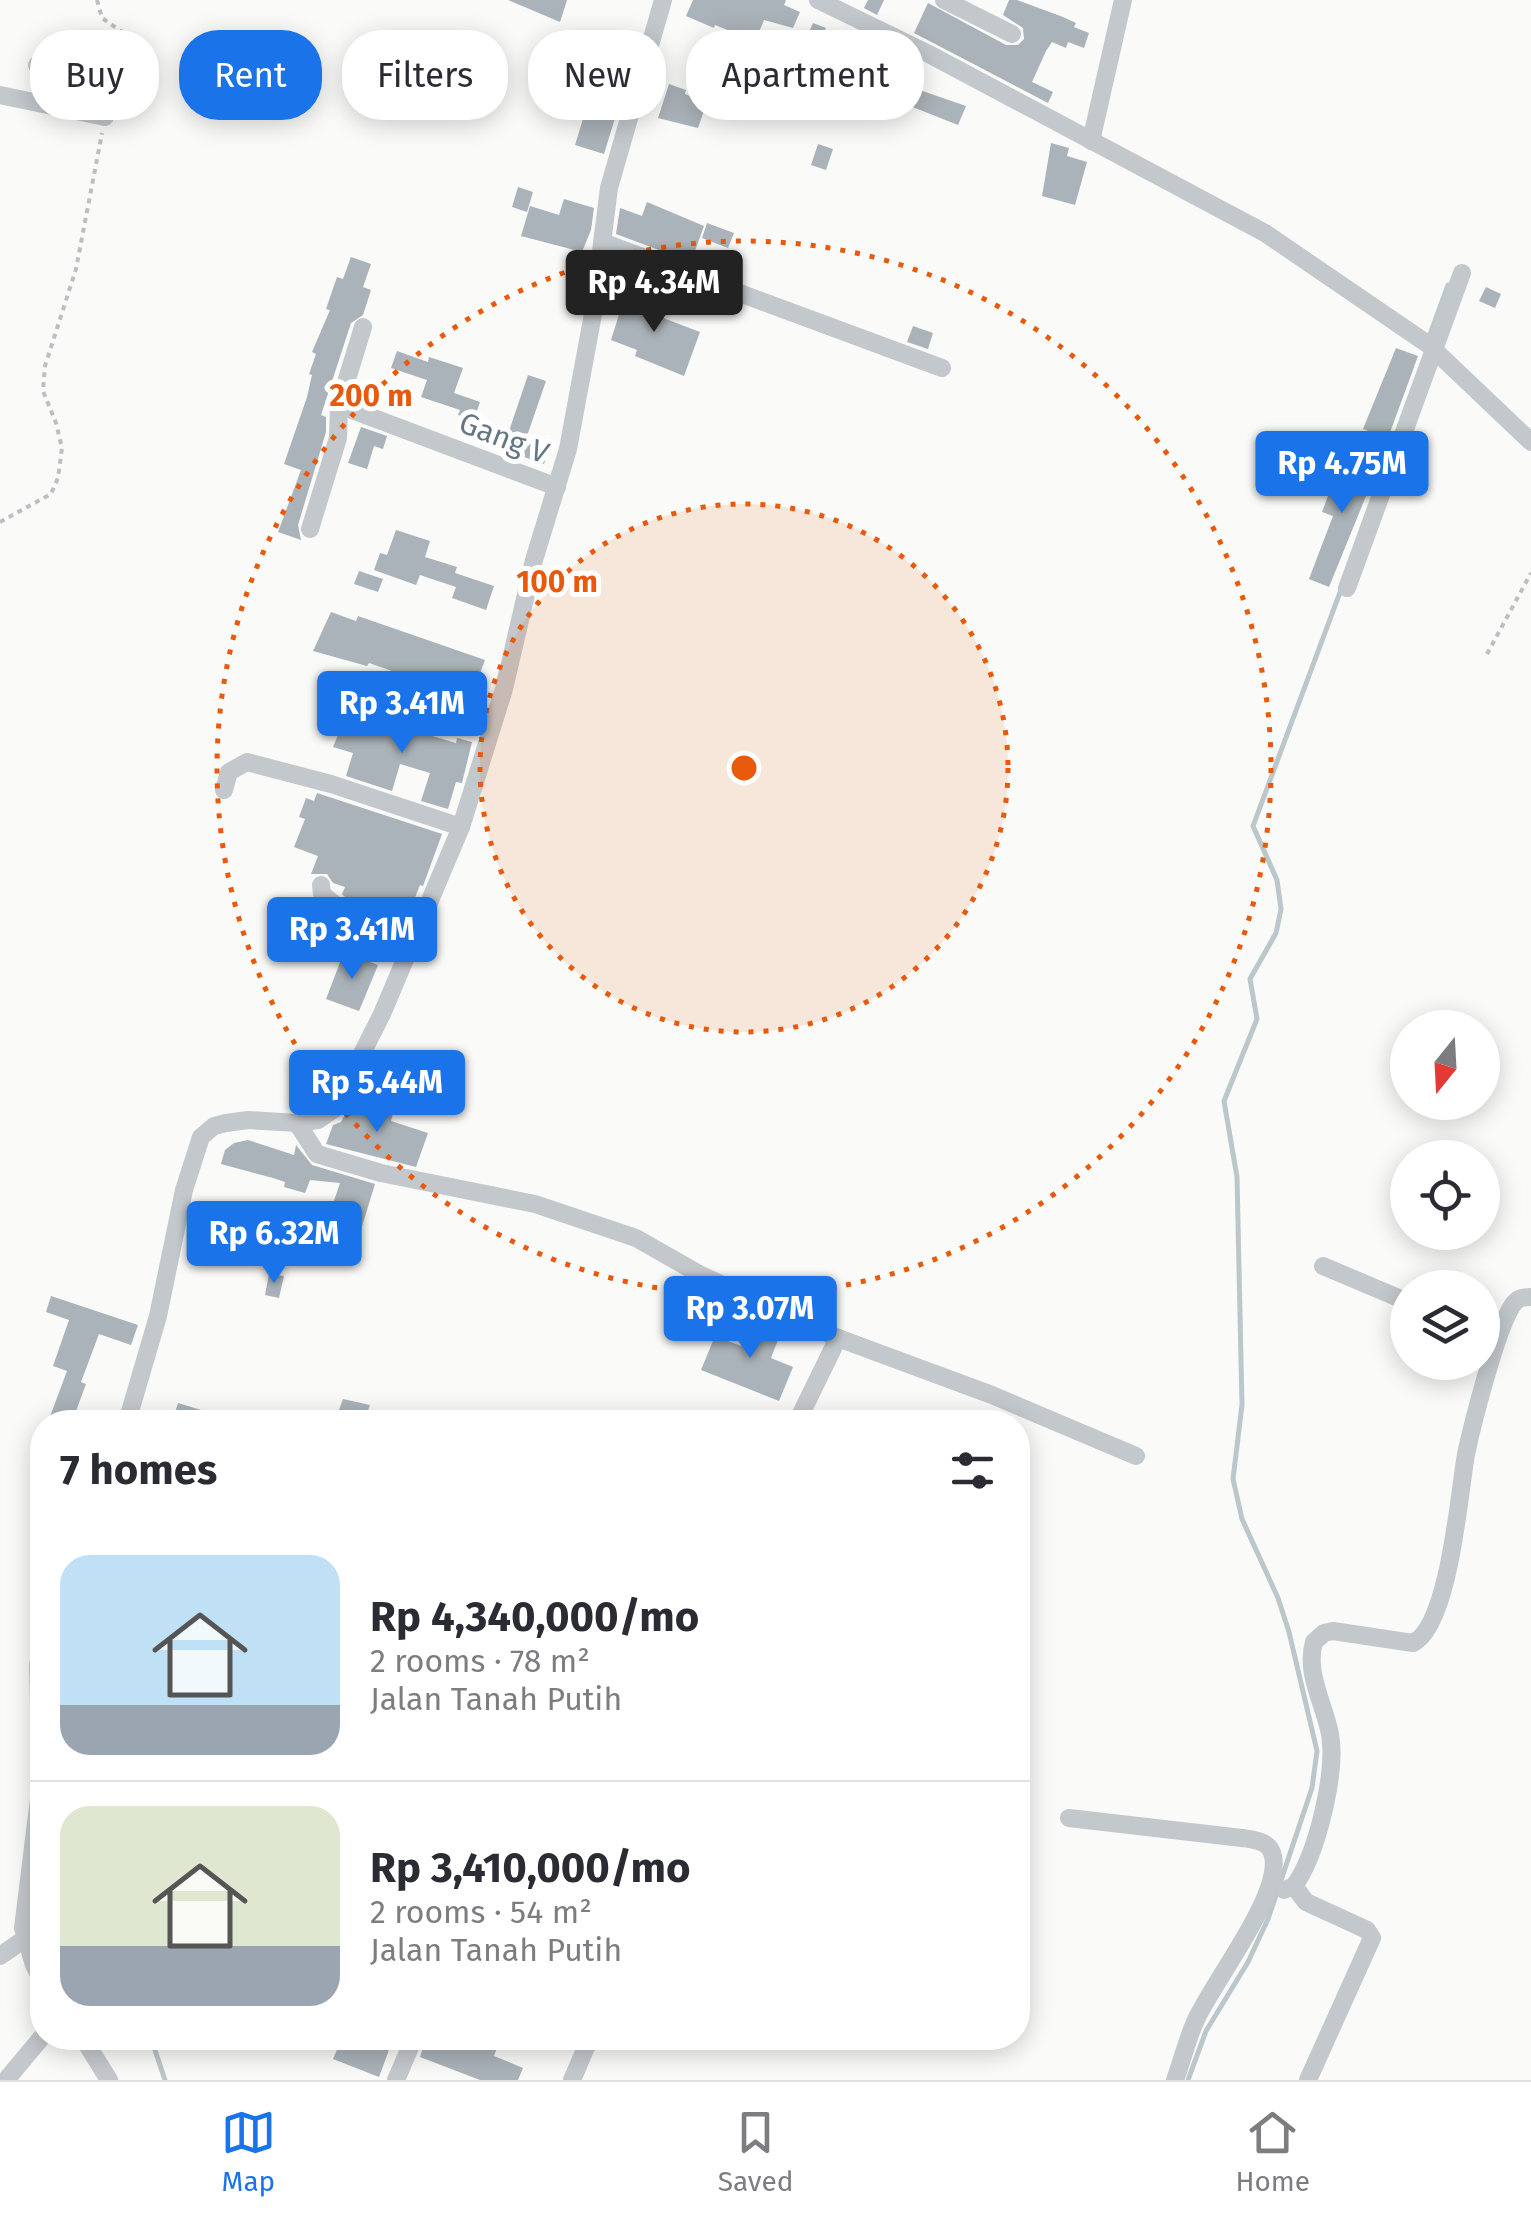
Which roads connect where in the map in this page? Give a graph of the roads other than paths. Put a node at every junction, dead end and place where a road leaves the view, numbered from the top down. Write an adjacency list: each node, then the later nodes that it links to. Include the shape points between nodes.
1 (663, 0): 9 (street, via 617,152)
2 (944, 0): 5 (street)
3 (1123, 0): 8 (street)
4 (825, 2): 8 (street)
5 (1012, 34)
6 (0, 95): 7 (street)
7 (30, 101)
8 (1091, 141): 12 (street, via 1264,234)
9 (602, 242): 13 (street); 16 (street, via 579,399)
10 (1462, 273): 12 (street)
11 (363, 327): 14 (street)
12 (1426, 344): 15 (street); 18 (street)
13 (942, 368)
14 (339, 405): 16 (street, Gang V); 17 (street, via 338,438)
15 (1531, 442)
16 (557, 488): 20 (street)
17 (310, 529)
18 (1347, 588)
19 (224, 790): 20 (street, via 230,772 247,762)
20 (461, 827): 22 (street)
21 (321, 885): 22 (street, via 341,910)
22 (415, 938): 23 (street, via 341,1099 318,1120)
23 (297, 1123): 28 (street, via 317,1154 381,1174 536,1204 636,1238 700,1276); 30 (street, via 238,1121 201,1137)
24 (1323, 1266): 25 (street)
25 (1390, 1294)
26 (1531, 1297): 27 (street, via 1514,1303)
27 (1500, 1323)
28 (838, 1338): 31 (street); 32 (street)
29 (1481, 1380): 37 (street, via 1429,1632 1414,1644 1333,1631 1314,1642 1312,1671 1332,1766 1320,1822)
30 (131, 1410)
31 (803, 1410)
32 (1027, 1410)
33 (1030, 1411): 34 (street)
34 (1136, 1456)
35 (1069, 1818): 37 (street, via 1264,1843)
36 (30, 1862): 38 (street)
37 (1280, 1889): 49 (street, via 1196,2019); 50 (street, via 1372,1938)
38 (26, 1938): 39 (street); 40 (street)
39 (30, 1952)
40 (0, 1956)
41 (31, 2050): 45 (street)
42 (90, 2050): 46 (street)
43 (409, 2050): 47 (street)
44 (585, 2050): 48 (street)
45 (6, 2080)
46 (109, 2080)
47 (396, 2080)
48 (572, 2080)
49 (1175, 2080)
50 (1308, 2080)

